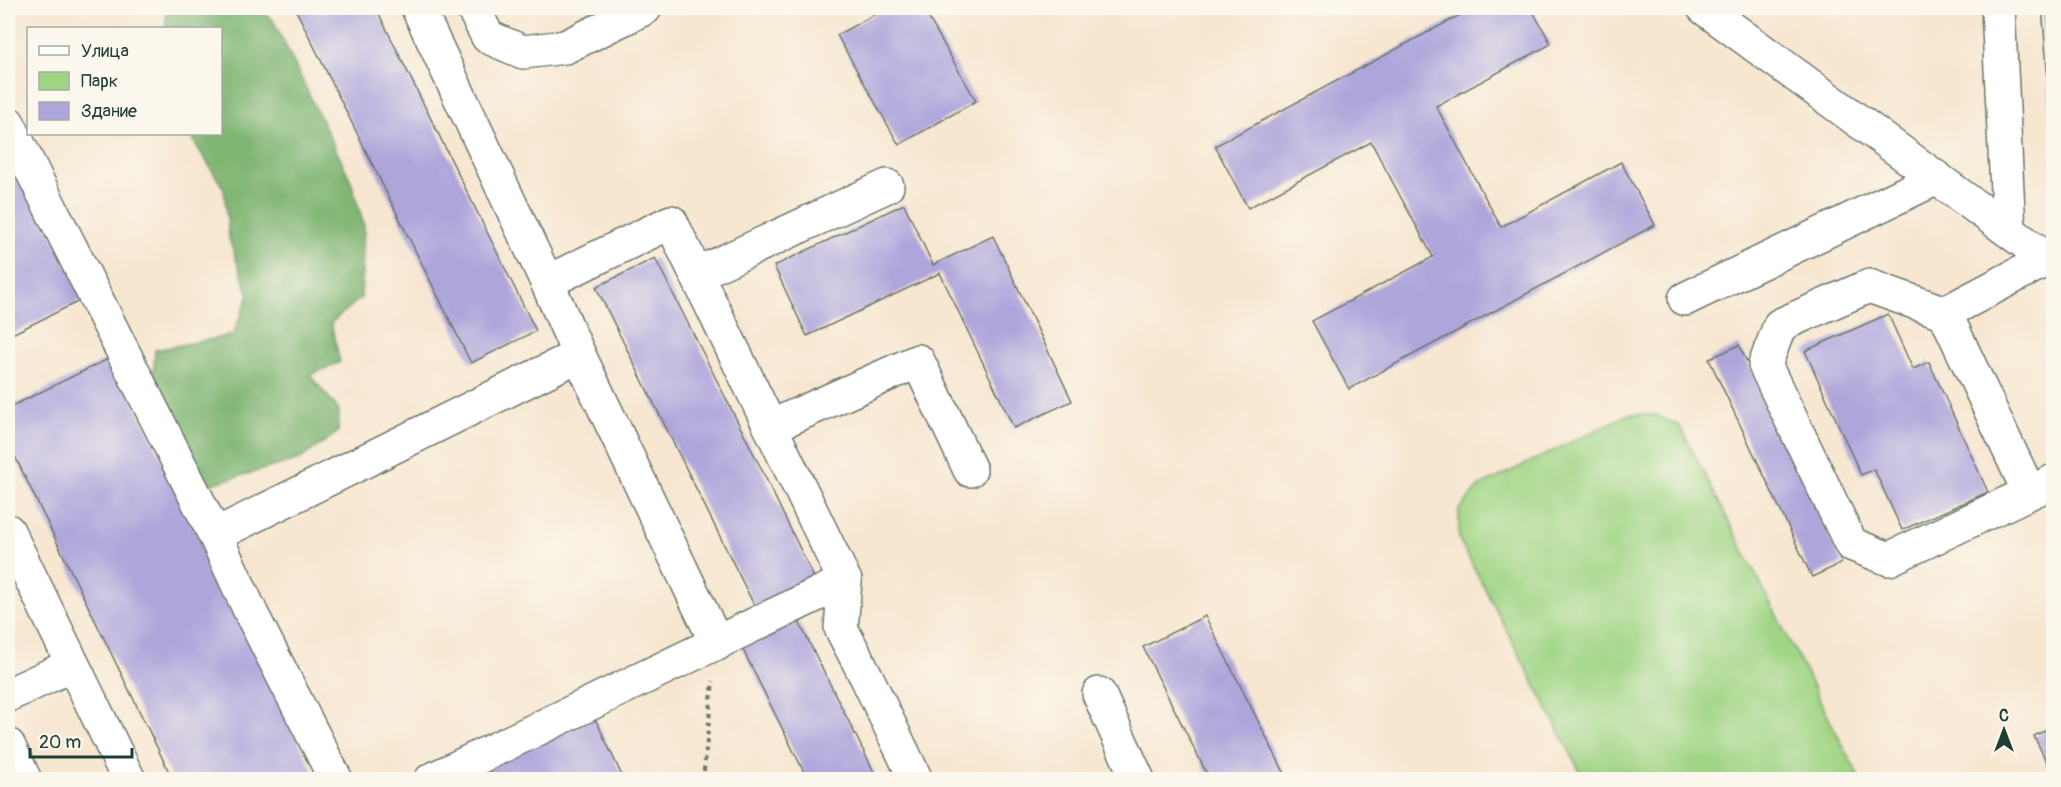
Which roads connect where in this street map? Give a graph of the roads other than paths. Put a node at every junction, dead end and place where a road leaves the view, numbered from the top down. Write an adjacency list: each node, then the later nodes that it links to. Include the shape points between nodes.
1 (418, 8): 12 (main road)
2 (473, 8): 3 (main road, via 488,37 523,52 565,47)
3 (645, 8)
4 (1704, 8): 7 (main road)
5 (1998, 8): 9 (main road)
6 (8, 123): 20 (main road)
7 (1937, 178): 9 (main road); 13 (main road)
8 (887, 186): 11 (main road)
9 (2009, 231): 10 (main road)
10 (2050, 262): 14 (main road)
11 (697, 274): 12 (main road, via 671,222); 16 (main road)
12 (547, 282): 15 (main road)
13 (1685, 299)
14 (1945, 313): 18 (main road); 18 (main road, via 1869,286 1780,325 1765,365 1851,544 1889,559)
15 (579, 355): 20 (main road); 22 (main road)
16 (770, 427): 17 (main road, via 918,361); 21 (main road)
17 (970, 470)
18 (2041, 486)
19 (8, 531): 23 (main road)
20 (214, 535): 29 (main road)
21 (845, 581): 22 (main road); 31 (main road, via 841,628)
22 (717, 644): 30 (main road)
23 (72, 665): 25 (main road); 28 (main road)
24 (1099, 694): 32 (main road)
25 (8, 695)
26 (8, 746): 27 (main road)
27 (25, 780)
28 (129, 780)
29 (336, 780)
30 (431, 780)
31 (916, 780)
32 (1138, 780)

